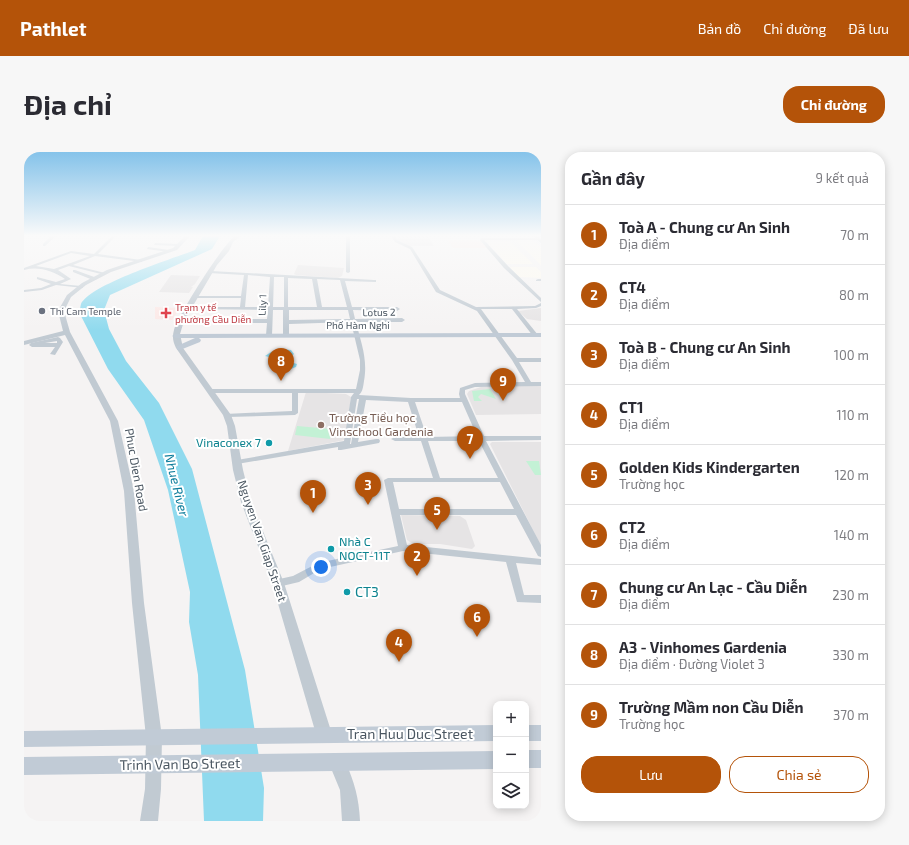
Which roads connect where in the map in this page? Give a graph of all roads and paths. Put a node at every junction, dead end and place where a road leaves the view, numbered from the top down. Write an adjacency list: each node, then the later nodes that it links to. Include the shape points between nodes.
1 (30, 267): 12 (street)
2 (35, 267): 11 (street)
3 (59, 267): 11 (street)
4 (72, 267): 18 (street)
5 (72, 267): 18 (street)
6 (124, 267): 18 (street, Phuc Dien Road)
7 (214, 267): 13 (street)
8 (348, 267): 14 (street)
9 (423, 267): 30 (street, via 438,291)
10 (506, 267): 28 (street)
11 (54, 268): 23 (street, via 69,279)
12 (24, 270)
13 (211, 272): 16 (street); 26 (street)
14 (348, 272)
15 (49, 274): 23 (street, via 39,278)
16 (246, 274): 17 (street); 27 (street)
17 (272, 275): 19 (street); 33 (street, Lily 1)
18 (99, 276): 24 (street, Phuc Dien Road)
19 (286, 276): 20 (street); 34 (street)
20 (314, 277): 21 (street); 35 (street)
21 (342, 279): 22 (street); 36 (street)
22 (374, 281)
23 (56, 284): 24 (street); 25 (street)
24 (81, 287): 43 (street, Phuc Dien Road, via 69,296 63,307 62,315)
25 (24, 291)
26 (196, 297): 27 (street); 29 (street)
27 (243, 297): 32 (street)
28 (541, 302): 31 (street, via 536,307)
29 (189, 308): 32 (street); 42 (street)
30 (478, 308): 31 (street); 48 (street)
31 (514, 308): 46 (street)
32 (242, 309): 33 (street)
33 (271, 309): 34 (street); 39 (street, Lily 1)
34 (285, 309): 35 (street); 41 (street)
35 (320, 309): 36 (street)
36 (349, 309): 37 (street); 40 (street)
37 (397, 309)
38 (402, 320): 40 (street, Lotus 2)
39 (270, 321): 42 (street); 44 (street, Lily 1)
40 (353, 321): 41 (street, Lotus 2); 47 (street)
41 (285, 322): 45 (street)
42 (179, 324): 49 (street); 50 (main road)
43 (67, 332): 52 (street); 88 (street, Phuc Dien Road, via 114,422 129,491 138,603)
44 (269, 335): 45 (main road, Phố Hàm Nghi); 50 (main road, Phố Hàm Nghi)
45 (286, 335): 47 (main road, Phố Hàm Nghi)
46 (539, 336): 48 (main road, Phố Hàm Nghi)
47 (357, 337): 48 (main road, Phố Hàm Nghi); 50 (main road, Phố Hàm Nghi); 62 (street, via 363,360)
48 (498, 337): 56 (street)
49 (176, 338): 50 (main road, Phố Hàm Nghi); 53 (street, Nguyen Van Giap Street)
50 (195, 338): 53 (main road)
51 (24, 342): 52 (street)
52 (35, 342): 54 (street); 55 (street, via 58,339 59,346)
53 (180, 348): 60 (street, Nguyen Van Giap Street)
54 (27, 352)
55 (53, 354)
56 (515, 360): 57 (street); 58 (street)
57 (540, 362)
58 (529, 384): 59 (street); 64 (street, via 475,384 463,388)
59 (541, 384)
60 (210, 391): 61 (street); 65 (street, Nguyen Van Giap Street)
61 (295, 391): 62 (street); 65 (street, via 295,413)
62 (358, 395): 63 (street); 71 (street); 72 (street, via 347,443)
63 (411, 400): 64 (street); 66 (street)
64 (465, 400): 67 (street)
65 (227, 415): 73 (street, Nguyen Van Giap Street)
66 (423, 438): 67 (street); 69 (street); 74 (street)
67 (481, 438): 68 (street); 75 (street)
68 (541, 438)
69 (395, 439)
70 (376, 441): 71 (street)
71 (354, 446): 72 (street, via 292,458)
72 (286, 454): 73 (street)
73 (237, 462): 82 (street, Nguyen Van Giap Street, via 246,502)
74 (437, 479): 75 (street); 76 (street, via 388,480)
75 (503, 480): 77 (street)
76 (396, 512): 77 (street); 78 (street)
77 (520, 512): 79 (street)
78 (403, 548): 80 (street); 82 (street, via 318,566 296,579)
79 (541, 554)
80 (510, 559): 81 (street); 83 (street, via 520,599)
81 (541, 562)
82 (278, 583): 87 (street, Nguyen Van Giap Street)
83 (541, 599)
84 (493, 733): 87 (main road, Tran Huu Duc Street)
85 (529, 733): 86 (main road)
86 (541, 733)
87 (324, 734): 88 (main road)
88 (162, 736): 89 (main road); 94 (street, Phuc Dien Road)
89 (24, 739)
90 (529, 759): 91 (main road)
91 (541, 759)
92 (493, 760): 93 (main road, Tran Huu Duc Street)
93 (336, 761): 94 (main road, Trinh Van Bo Street); 97 (street, via 348,784)
94 (153, 763): 95 (main road, Trinh Van Bo Street); 96 (street, Phuc Dien Road)
95 (24, 766)
96 (149, 821)
97 (351, 821)

